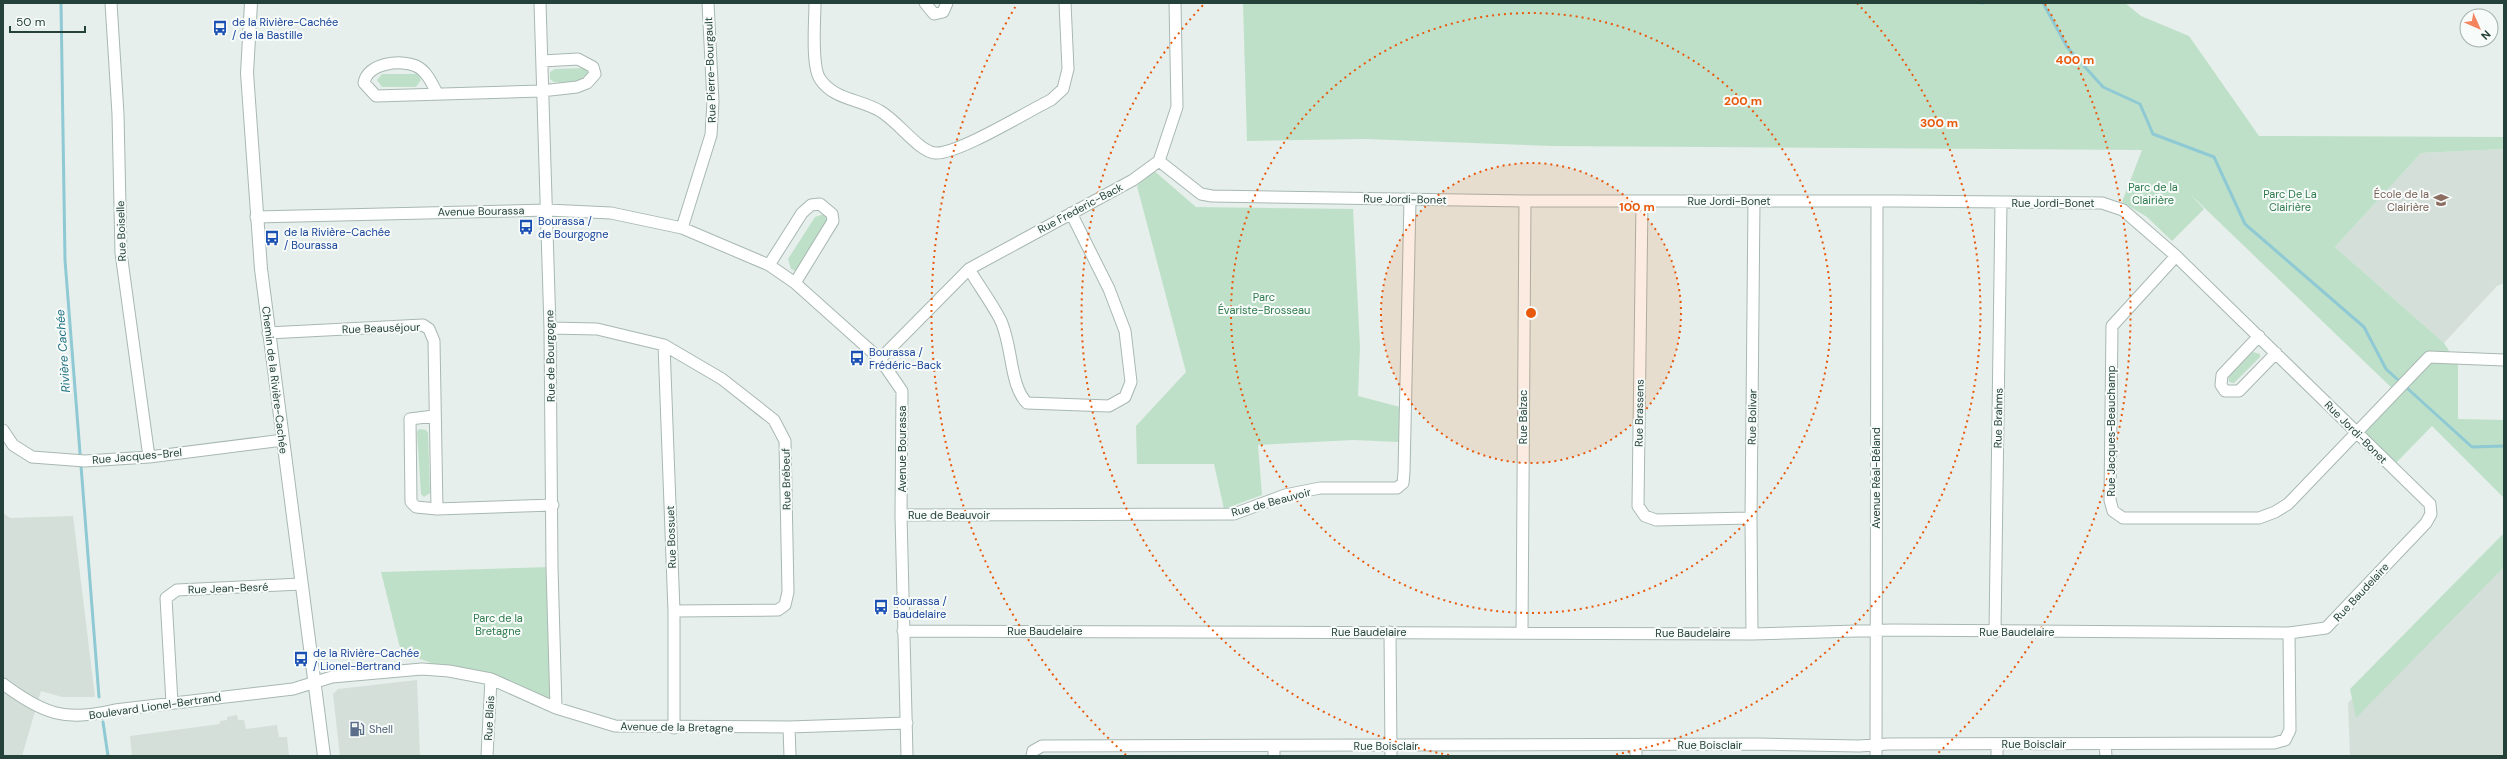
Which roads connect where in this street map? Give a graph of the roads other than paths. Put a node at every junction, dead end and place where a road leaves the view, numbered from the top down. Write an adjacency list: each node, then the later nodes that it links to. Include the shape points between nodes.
1 (110, 3): 39 (street, Rue Boiselle, via 118,114 121,253)
2 (251, 3): 22 (street, Chemin de la Rivière-Cachée, via 247,72)
3 (540, 3): 10 (street, Rue de Bourgogne)
4 (708, 3): 23 (street, Rue Pierre-Bourgault, via 713,102 711,135)
5 (815, 3): 8 (street, via 816,66 819,78 834,93 880,111 901,126 920,147 935,153 955,149 1051,100 1063,89 1068,69)
6 (925, 3): 7 (street, via 934,14 943,12)
7 (947, 3)
8 (1065, 3)
9 (1175, 3): 13 (street, via 1177,107)
10 (542, 61): 11 (street, Rue de Bourgogne); 11 (street, via 578,58 593,67 595,74 587,83 577,87)
11 (541, 91): 12 (street); 20 (street, Rue de Bourgogne)
12 (437, 93): 12 (street, via 427,76 416,66 388,63 372,68 365,76 364,83 376,96)
13 (1159, 161): 14 (street, Rue Jordi-Bonet, via 1201,194 1212,196); 21 (street, Rue Frederic-Back, via 1133,180)
14 (1410, 200): 17 (street, Rue Jordi-Bonet); 43 (street, Rue de Beauvoir, via 1404,472 1403,483 1397,488 1320,488 1285,495 1234,514)
15 (1754, 201): 16 (street, Rue Jordi-Bonet); 18 (street, Rue Jordi-Bonet); 44 (street, Rue Bolivar)
16 (1877, 201): 19 (street, Rue Jordi-Bonet); 48 (street, Avenue Réal-Béland)
17 (1525, 202): 18 (street, Rue Jordi-Bonet); 50 (street, Rue Balzac)
18 (1642, 202): 44 (street, Rue Brassens, via 1638,506 1645,516 1656,520)
19 (2001, 203): 24 (street, Rue Jordi-Bonet, via 2102,203 2124,210); 51 (street, Rue Brahms)
20 (547, 210): 22 (street, Avenue Bourassa); 23 (street, Avenue Bourassa, via 611,213); 28 (street, Rue de Bourgogne)
21 (1071, 213): 26 (street, Rue Frederic-Back); 26 (street, via 1108,289 1125,331 1131,382 1125,397 1109,406 1027,403 1016,386 1012,357 1000,320)
22 (256, 217): 29 (street, Chemin de la Rivière-Cachée)
23 (682, 228): 25 (street, Avenue Bourassa)
24 (2176, 256): 30 (street, Rue Jordi-Bonet); 37 (street, Rue Jacques-Beauchamp, via 2112,326 2110,500 2113,511 2123,518 2259,518 2288,504)
25 (769, 264): 27 (street, Avenue Bourassa); 27 (street, via 802,214 811,205 820,204 832,214 833,221)
26 (969, 269): 33 (street, Rue Frederic-Back)
27 (795, 283): 33 (street, Avenue Bourassa)
28 (550, 328): 31 (street, Rue Brébeuf, via 597,329); 40 (street, Rue de Bourgogne)
29 (268, 334): 35 (street, Rue Beauséjour, via 423,325 429,329 434,341); 38 (street, Chemin de la Rivière-Cachée)
30 (2259, 336): 32 (street, Rue Jordi-Bonet); 32 (street, via 2222,375 2221,385 2225,391 2239,391)
31 (664, 345): 46 (street, Rue Bossuet); 46 (street, Rue Brébeuf, via 722,379 774,420 785,441 788,592 785,605 778,610)
32 (2276, 353): 37 (street, Rue Jordi-Bonet)
33 (880, 359): 43 (street, Avenue Bourassa, via 902,391)
34 (2504, 360): 37 (street, Rue Jacques-Beauchamp, via 2429,357)
35 (434, 416): 41 (street, Rue Beauséjour); 41 (street, via 410,419 411,502 416,507)
36 (3, 430): 39 (street, Rue Jacques-Brel, via 13,445 32,457 80,460)
37 (2357, 433): 42 (street, Rue Jordi-Bonet, via 2430,504)
38 (283, 440): 39 (street, Rue Jacques-Brel); 45 (street, Chemin de la Rivière-Cachée)
39 (148, 457)
40 (552, 505): 41 (street); 58 (street, Rue de Bourgogne)
41 (436, 509)
42 (2431, 514): 52 (street, Rue Baudelaire, via 2426,523 2329,626 2321,630)
43 (901, 515): 47 (street, Avenue Bourassa)
44 (1751, 518): 53 (street, Rue Bolivar)
45 (301, 584): 55 (street, Chemin de la Rivière-Cachée); 57 (street, Rue Jean-Besré, via 177,590 166,598)
46 (674, 611): 61 (street, Rue Bossuet)
47 (903, 631): 49 (street, Rue Baudelaire); 59 (street, Avenue Bourassa)
48 (1875, 631): 51 (street, Rue Baudelaire); 53 (street, Rue Baudelaire); 66 (street, Avenue Réal-Béland)
49 (1390, 632): 50 (street, Rue Baudelaire); 69 (street)
50 (1522, 632): 53 (street, Rue Baudelaire)
51 (1995, 632): 52 (street, Rue Baudelaire)
52 (2289, 633): 64 (street, Rue Boisclair, via 2290,730 2285,740 2274,743)
53 (1752, 634)
54 (491, 679): 55 (street, Avenue de la Bretagne, via 449,671 402,669 332,677); 58 (street, Avenue de la Bretagne); 72 (street, Rue Blais)
55 (314, 682): 57 (street, Boulevard Lionel-Bertrand, via 293,689); 71 (street, Chemin de la Rivière-Cachée)
56 (3, 684): 57 (street, Boulevard Lionel-Bertrand, via 30,704 65,715 91,716)
57 (172, 703)
58 (556, 708): 61 (street, Avenue de la Bretagne, via 615,726)
59 (907, 723): 60 (street, Avenue de la Bretagne); 74 (street, Avenue Bourassa)
60 (790, 727): 61 (street, Avenue de la Bretagne); 73 (street)
61 (674, 728)
62 (1757, 744): 65 (street, Rue Boisclair); 66 (street, Rue Boisclair); 76 (street)
63 (1997, 744): 64 (street, Rue Boisclair); 66 (street, Rue Boisclair); 77 (street)
64 (2105, 744): 78 (street)
65 (1636, 750): 70 (street, Rue Boisclair)
66 (1876, 750)
67 (1148, 751): 68 (street, Rue Boisclair); 75 (street, Rue Boisclair, via 1042,746 1033,751)
68 (1274, 751): 69 (street, Rue Boisclair)
69 (1391, 751): 70 (street, Rue Boisclair)
70 (1512, 751)
71 (324, 756)
72 (487, 756)
73 (790, 756)
74 (907, 756)
75 (1032, 756)
76 (1757, 756)
77 (1997, 756)
78 (2106, 756)

